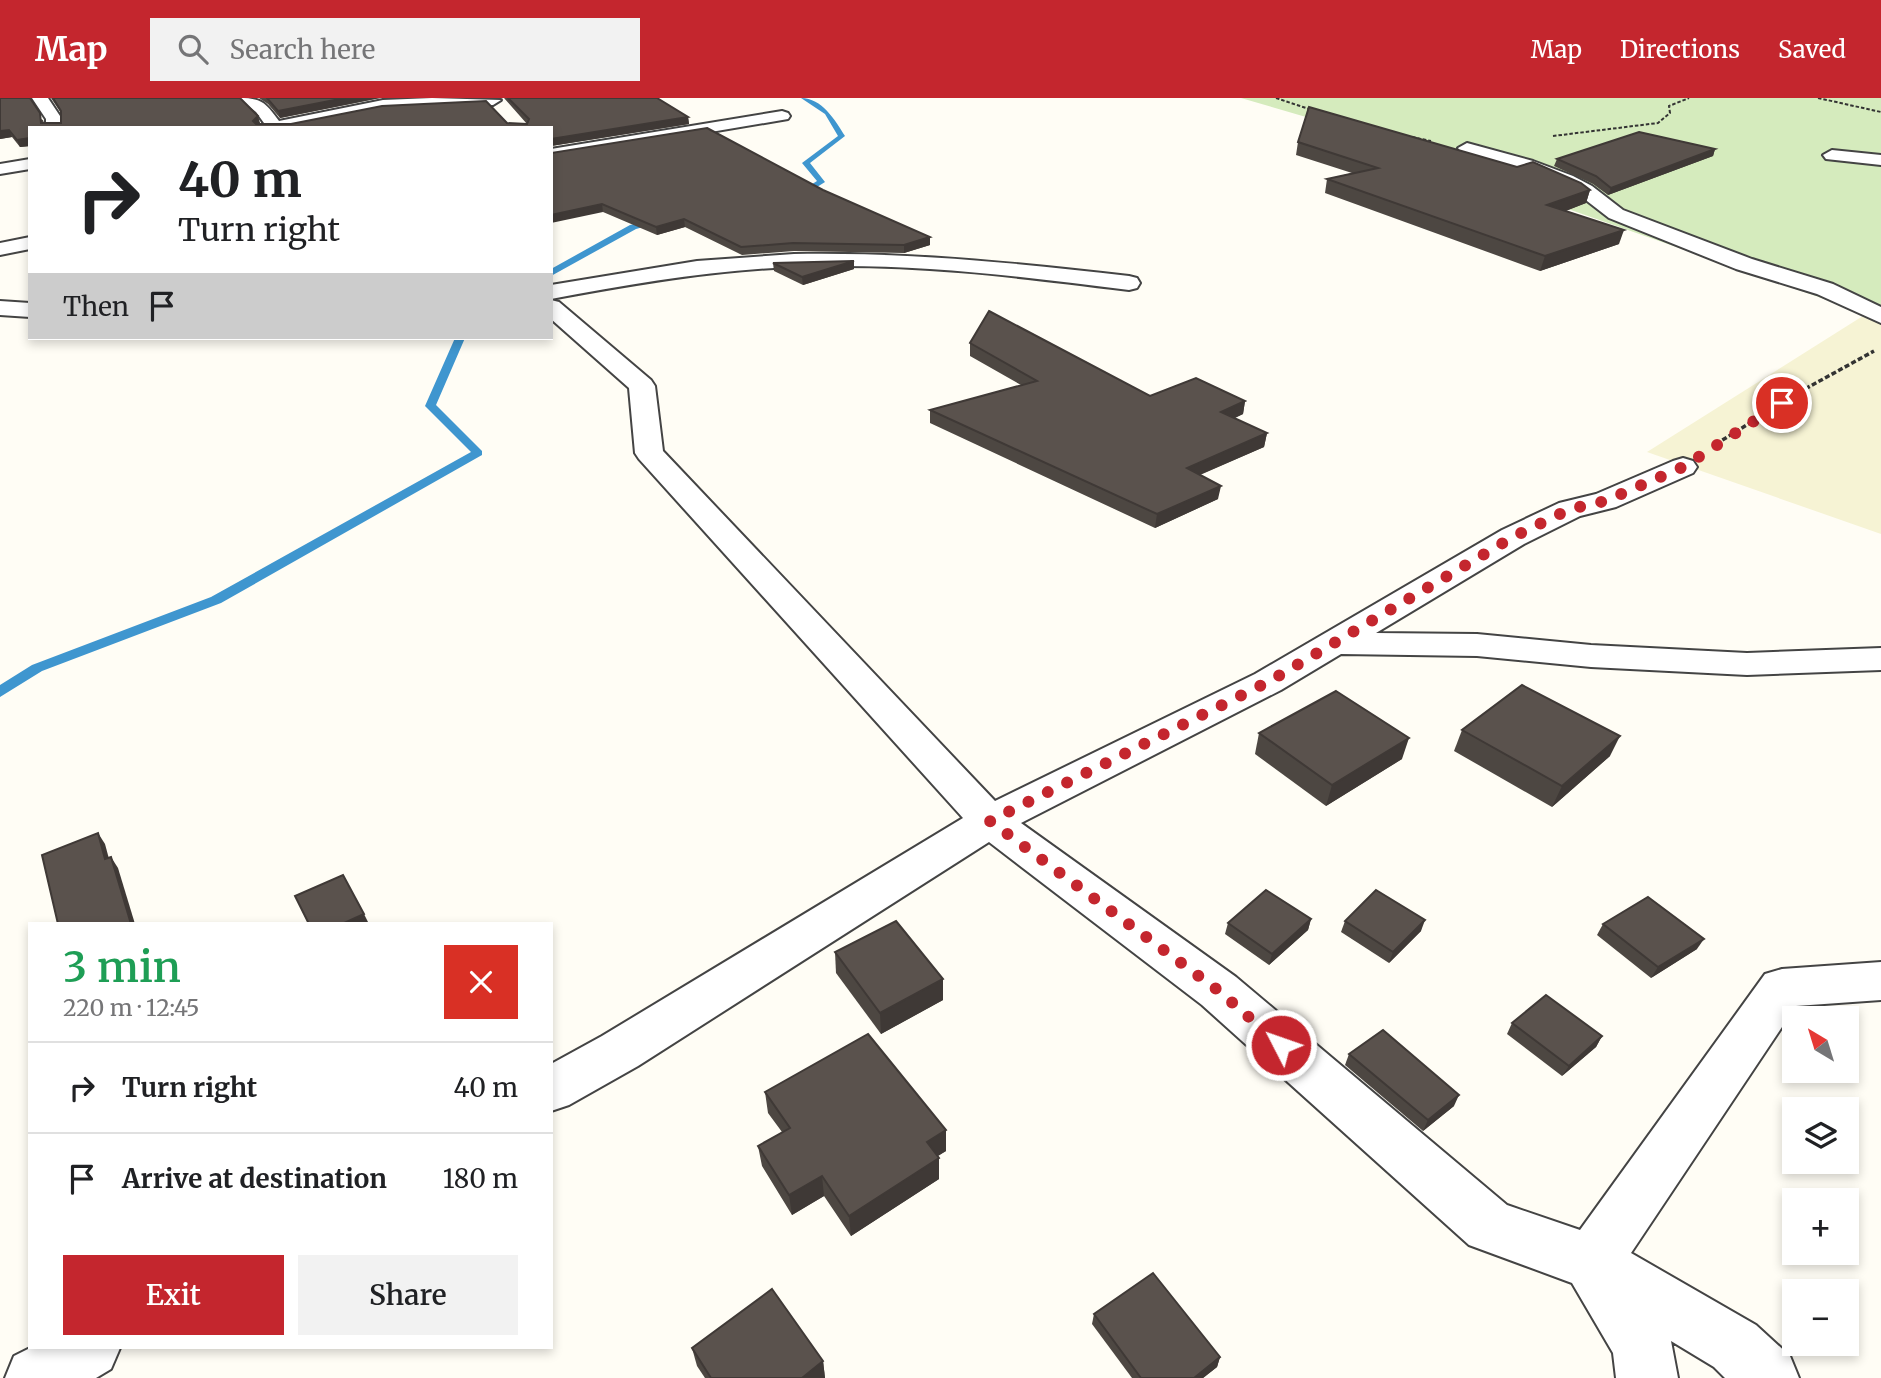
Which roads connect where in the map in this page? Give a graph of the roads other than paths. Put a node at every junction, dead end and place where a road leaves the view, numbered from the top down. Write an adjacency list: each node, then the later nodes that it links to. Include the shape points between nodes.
1 (40, 98): 5 (street)
2 (246, 98): 6 (street, via 262,109)
3 (495, 102): 7 (street, via 374,107)
4 (782, 116): 9 (street)
5 (54, 126)
6 (270, 126)
7 (275, 126)
8 (1467, 148): 21 (street, via 1566,180 1629,219 1744,264 1825,289)
9 (553, 154)
10 (1832, 156): 11 (street)
11 (1881, 160)
12 (28, 164): 13 (street)
13 (0, 169)
14 (28, 243): 15 (street)
15 (0, 249)
16 (1129, 283): 17 (street, via 974,265 748,262)
17 (553, 292)
18 (0, 308): 20 (street)
19 (553, 309): 25 (street, via 642,386 649,453)
20 (28, 310)
21 (1881, 316)
22 (1683, 467): 23 (street, via 1605,501 1570,509 1513,537)
23 (1333, 643): 24 (street, via 1477,645 1747,664); 25 (street, via 1268,682)
24 (1881, 659)
25 (990, 821): 27 (street); 28 (street, via 1219,991 1489,1226)
26 (1881, 981): 28 (street, via 1782,988)
27 (553, 1088)
28 (1592, 1262): 31 (street, via 1643,1345); 32 (street, via 1735,1346)
29 (88, 1349): 30 (street)
30 (36, 1378)
31 (1647, 1378)
32 (1768, 1378)

